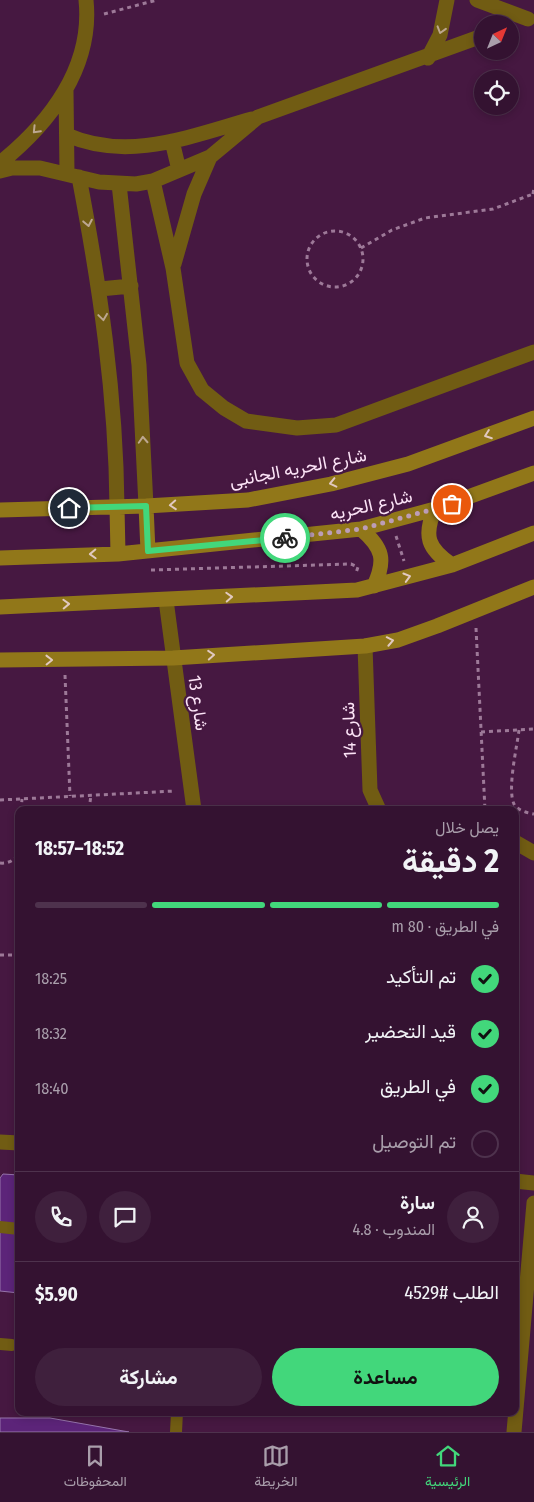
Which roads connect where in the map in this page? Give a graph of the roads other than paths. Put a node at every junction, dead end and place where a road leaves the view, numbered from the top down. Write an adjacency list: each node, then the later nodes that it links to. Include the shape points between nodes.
1 (86, 0): 8 (street, via 88,18 81,56)
2 (447, 0): 7 (street, one-way to 7, via 440,35)
3 (477, 0): 4 (street)
4 (531, 17): 5 (street)
5 (519, 22)
6 (474, 39): 7 (street)
7 (428, 58): 9 (street)
8 (66, 91): 10 (street); 13 (street, one-way to 13, via 43,122)
9 (258, 117): 11 (street); 12 (street)
10 (67, 135): 11 (street, via 87,144 109,147); 16 (street)
11 (172, 141): 14 (street)
12 (210, 157): 14 (street); 19 (street, via 184,221)
13 (0, 163)
14 (180, 170): 17 (street)
15 (0, 171): 16 (street, via 40,168)
16 (73, 175): 18 (street); 21 (street, one-way to 21)
17 (153, 181): 18 (street); 19 (street)
18 (120, 184): 20 (street)
19 (173, 268): 22 (street, via 187,363 202,390 246,421 297,428 336,426)
20 (131, 286): 21 (street); 25 (street, one-way to 20, via 139,365)
21 (100, 289): 26 (street, one-way to 26, via 116,441)
22 (534, 352)
23 (534, 418): 25 (main road, شارع الحريه الجانبى, one-way to 25, via 408,464 330,484 248,500)
24 (534, 472): 27 (main road, شارع الحريه)
25 (146, 506): 26 (main road, شارع الحريه الجانبى); 31 (main road)
26 (117, 507): 28 (main road, شارع الحريه الجانبى); 32 (main road)
27 (435, 509): 29 (main road, شارع الحريه); 34 (main road, via 428,524 429,542 438,556)
28 (0, 510)
29 (361, 529): 31 (main road, شارع الحريه); 35 (main road, via 374,540 382,555 381,572)
30 (534, 533): 34 (main road)
31 (148, 551): 32 (main road, شارع الحريه)
32 (118, 554): 33 (main road, شارع الحريه, one-way to 33)
33 (0, 558)
34 (452, 565): 35 (main road, one-way to 34)
35 (374, 586): 37 (main road, one-way to 35, via 357,590)
36 (534, 587): 39 (main road, one-way to 36, via 398,640)
37 (166, 600): 38 (main road, one-way to 37); 40 (street, شارع 13)
38 (0, 607)
39 (365, 646): 40 (main road, one-way to 39); 43 (street, شارع 14, via 370,790)
40 (173, 658): 41 (main road, one-way to 40); 42 (street, شارع 13)
41 (0, 660)
42 (193, 806)
43 (377, 806)
44 (519, 844): 45 (street)
45 (534, 853)
46 (0, 1142): 47 (street)
47 (15, 1143)
48 (519, 1181): 49 (street)
49 (534, 1183)
50 (534, 1203): 53 (street)
51 (0, 1227): 52 (lane)
52 (15, 1229)
53 (519, 1375)
54 (177, 1416): 56 (lane)
55 (515, 1416): 57 (street)
56 (176, 1432)
57 (514, 1432)

